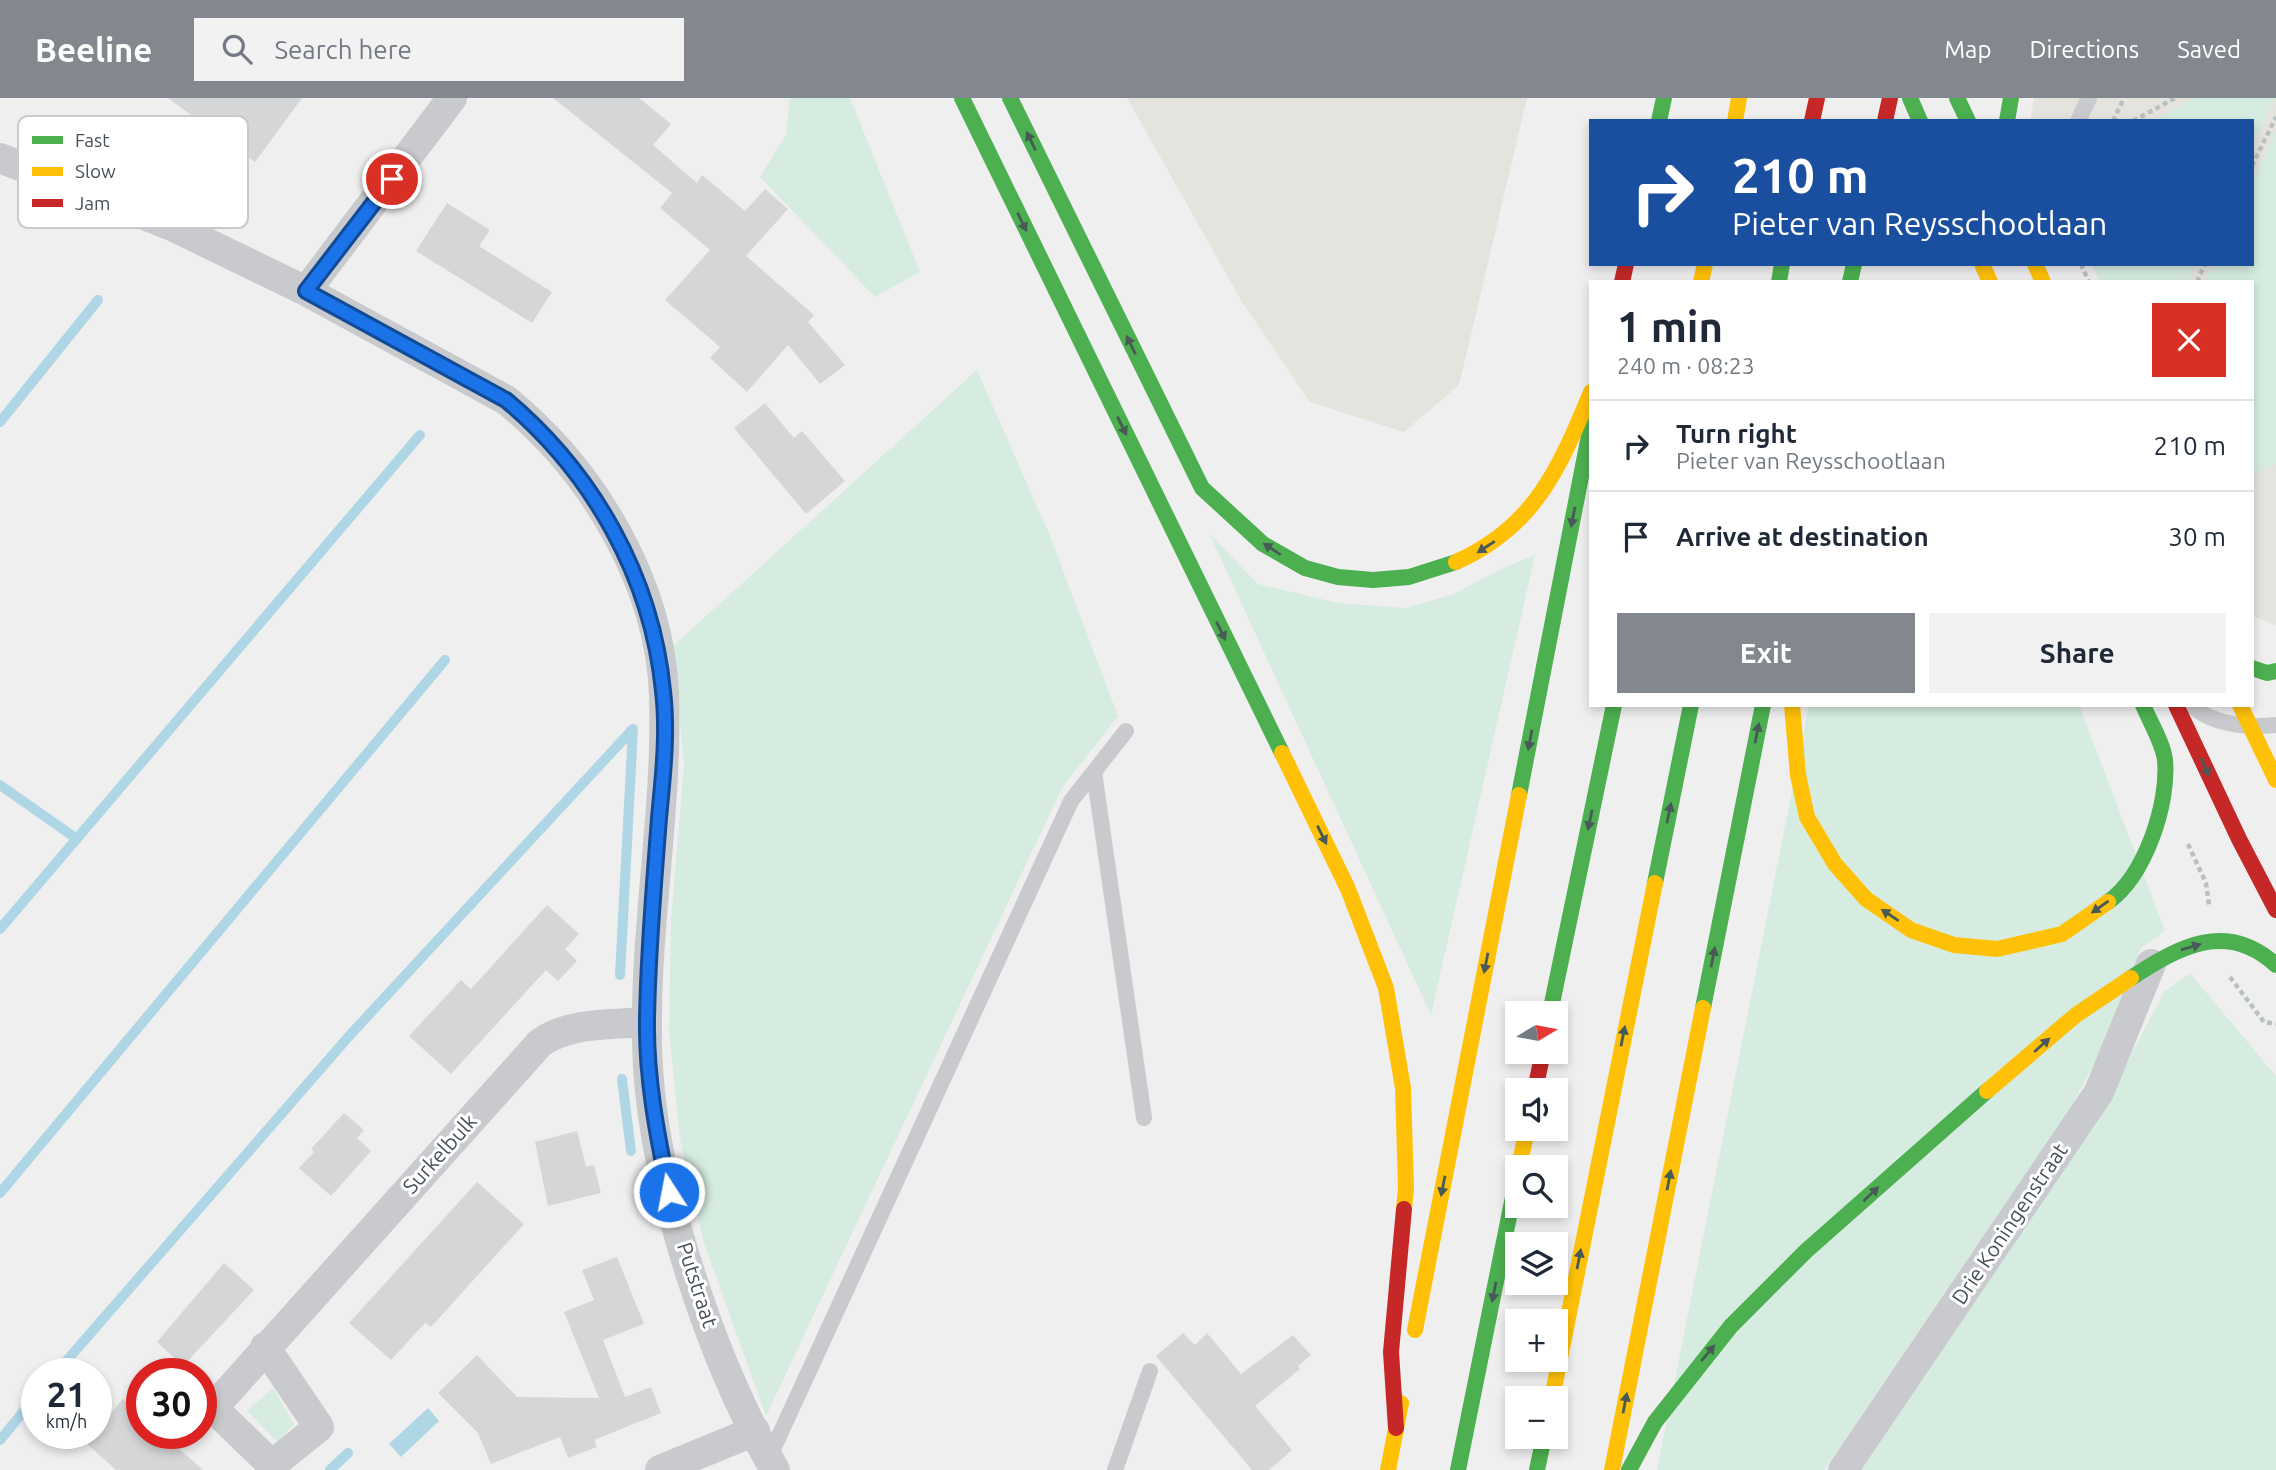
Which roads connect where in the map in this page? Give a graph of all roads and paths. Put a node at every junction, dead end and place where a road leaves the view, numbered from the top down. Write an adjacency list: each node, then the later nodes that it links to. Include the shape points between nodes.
1 (452, 98): 29 (street)
2 (962, 98): 25 (main road)
3 (1010, 98): 30 (main road, one-way to 3, via 1559,463 1531,508 1506,534 1467,559 1424,575 1384,580 1345,578 1275,552 1202,488)
4 (1664, 98): 14 (main road)
5 (1740, 98): 15 (main road)
6 (1890, 98): 16 (main road)
7 (1910, 98): 17 (main road)
8 (1957, 98): 18 (main road)
9 (2011, 98): 19 (main road)
10 (2089, 98): 20 (lane)
11 (2124, 98): 21 (path)
12 (2175, 98): 22 (path)
13 (2276, 117): 26 (path)
14 (1659, 119)
15 (1735, 119)
16 (1885, 119)
17 (1919, 119)
18 (1967, 119)
19 (2007, 119)
20 (2079, 119)
21 (2114, 119)
22 (2137, 119)
23 (971, 151): 25 (main road)
24 (0, 158): 27 (street, Putstraat)
25 (993, 160): 60 (main road, one-way to 60, via 1348,889 1387,988 1404,1088 1406,1188 1391,1352)
26 (2254, 162)
27 (18, 165)
28 (176, 228): 29 (street, Putstraat)
29 (306, 291): 53 (street, Putstraat, via 506,400 534,424 585,483 630,565 658,648 664,693)
30 (1589, 396)
31 (1589, 435): 60 (main road, one-way to 60)
32 (2254, 669): 33 (main road)
33 (2276, 671)
34 (1614, 707): 52 (main road, one-way to 52)
35 (1691, 707): 59 (main road, one-way to 35)
36 (1763, 707): 69 (main road, one-way to 36)
37 (1792, 707): 38 (main road, one-way to 37, via 2165,758 2164,792 2145,857 2116,896 2062,934 1997,949 1954,945 1912,930 1866,899 1835,864 1807,817)
38 (2144, 707)
39 (2177, 707): 48 (main road, one-way to 48)
40 (2193, 707): 43 (lane, via 2200,714)
41 (2242, 707): 43 (main road)
42 (2276, 726): 43 (lane)
43 (2251, 728): 46 (main road)
44 (1126, 731): 45 (lane)
45 (1094, 772): 55 (lane); 63 (lane, via 1071,801)
46 (2276, 780)
47 (2185, 838): 49 (path, via 2206,883)
48 (2276, 910)
49 (2215, 942): 50 (main road, via 2243,942 2258,948); 51 (main road, one-way to 49, via 2175,951); 54 (path, via 2227,974 2264,1022)
50 (2276, 965)
51 (2141, 971): 70 (main road, one-way to 51, via 1655,1422 1691,1374 1731,1326 1806,1251 2076,1014); 71 (street, Drie Koningenstraat, via 2099,1092)
52 (1552, 1001)
53 (647, 1022): 57 (street, Surkelbulk, via 568,1030 552,1034 540,1044); 61 (street, Putstraat, via 648,1070 669,1192 706,1315)
54 (2276, 1024)
55 (1144, 1118)
56 (1509, 1218): 67 (main road, one-way to 67)
57 (265, 1347)
58 (1150, 1371): 65 (lane)
59 (1554, 1386)
60 (1396, 1428): 66 (main road)
61 (755, 1431): 63 (street, Putstraat); 64 (street)
62 (1541, 1449): 68 (main road)
63 (772, 1464)
64 (660, 1470)
65 (1115, 1470)
66 (1388, 1470)
67 (1458, 1470)
68 (1537, 1470)
69 (1612, 1470)
70 (1629, 1470)
71 (1843, 1470)

